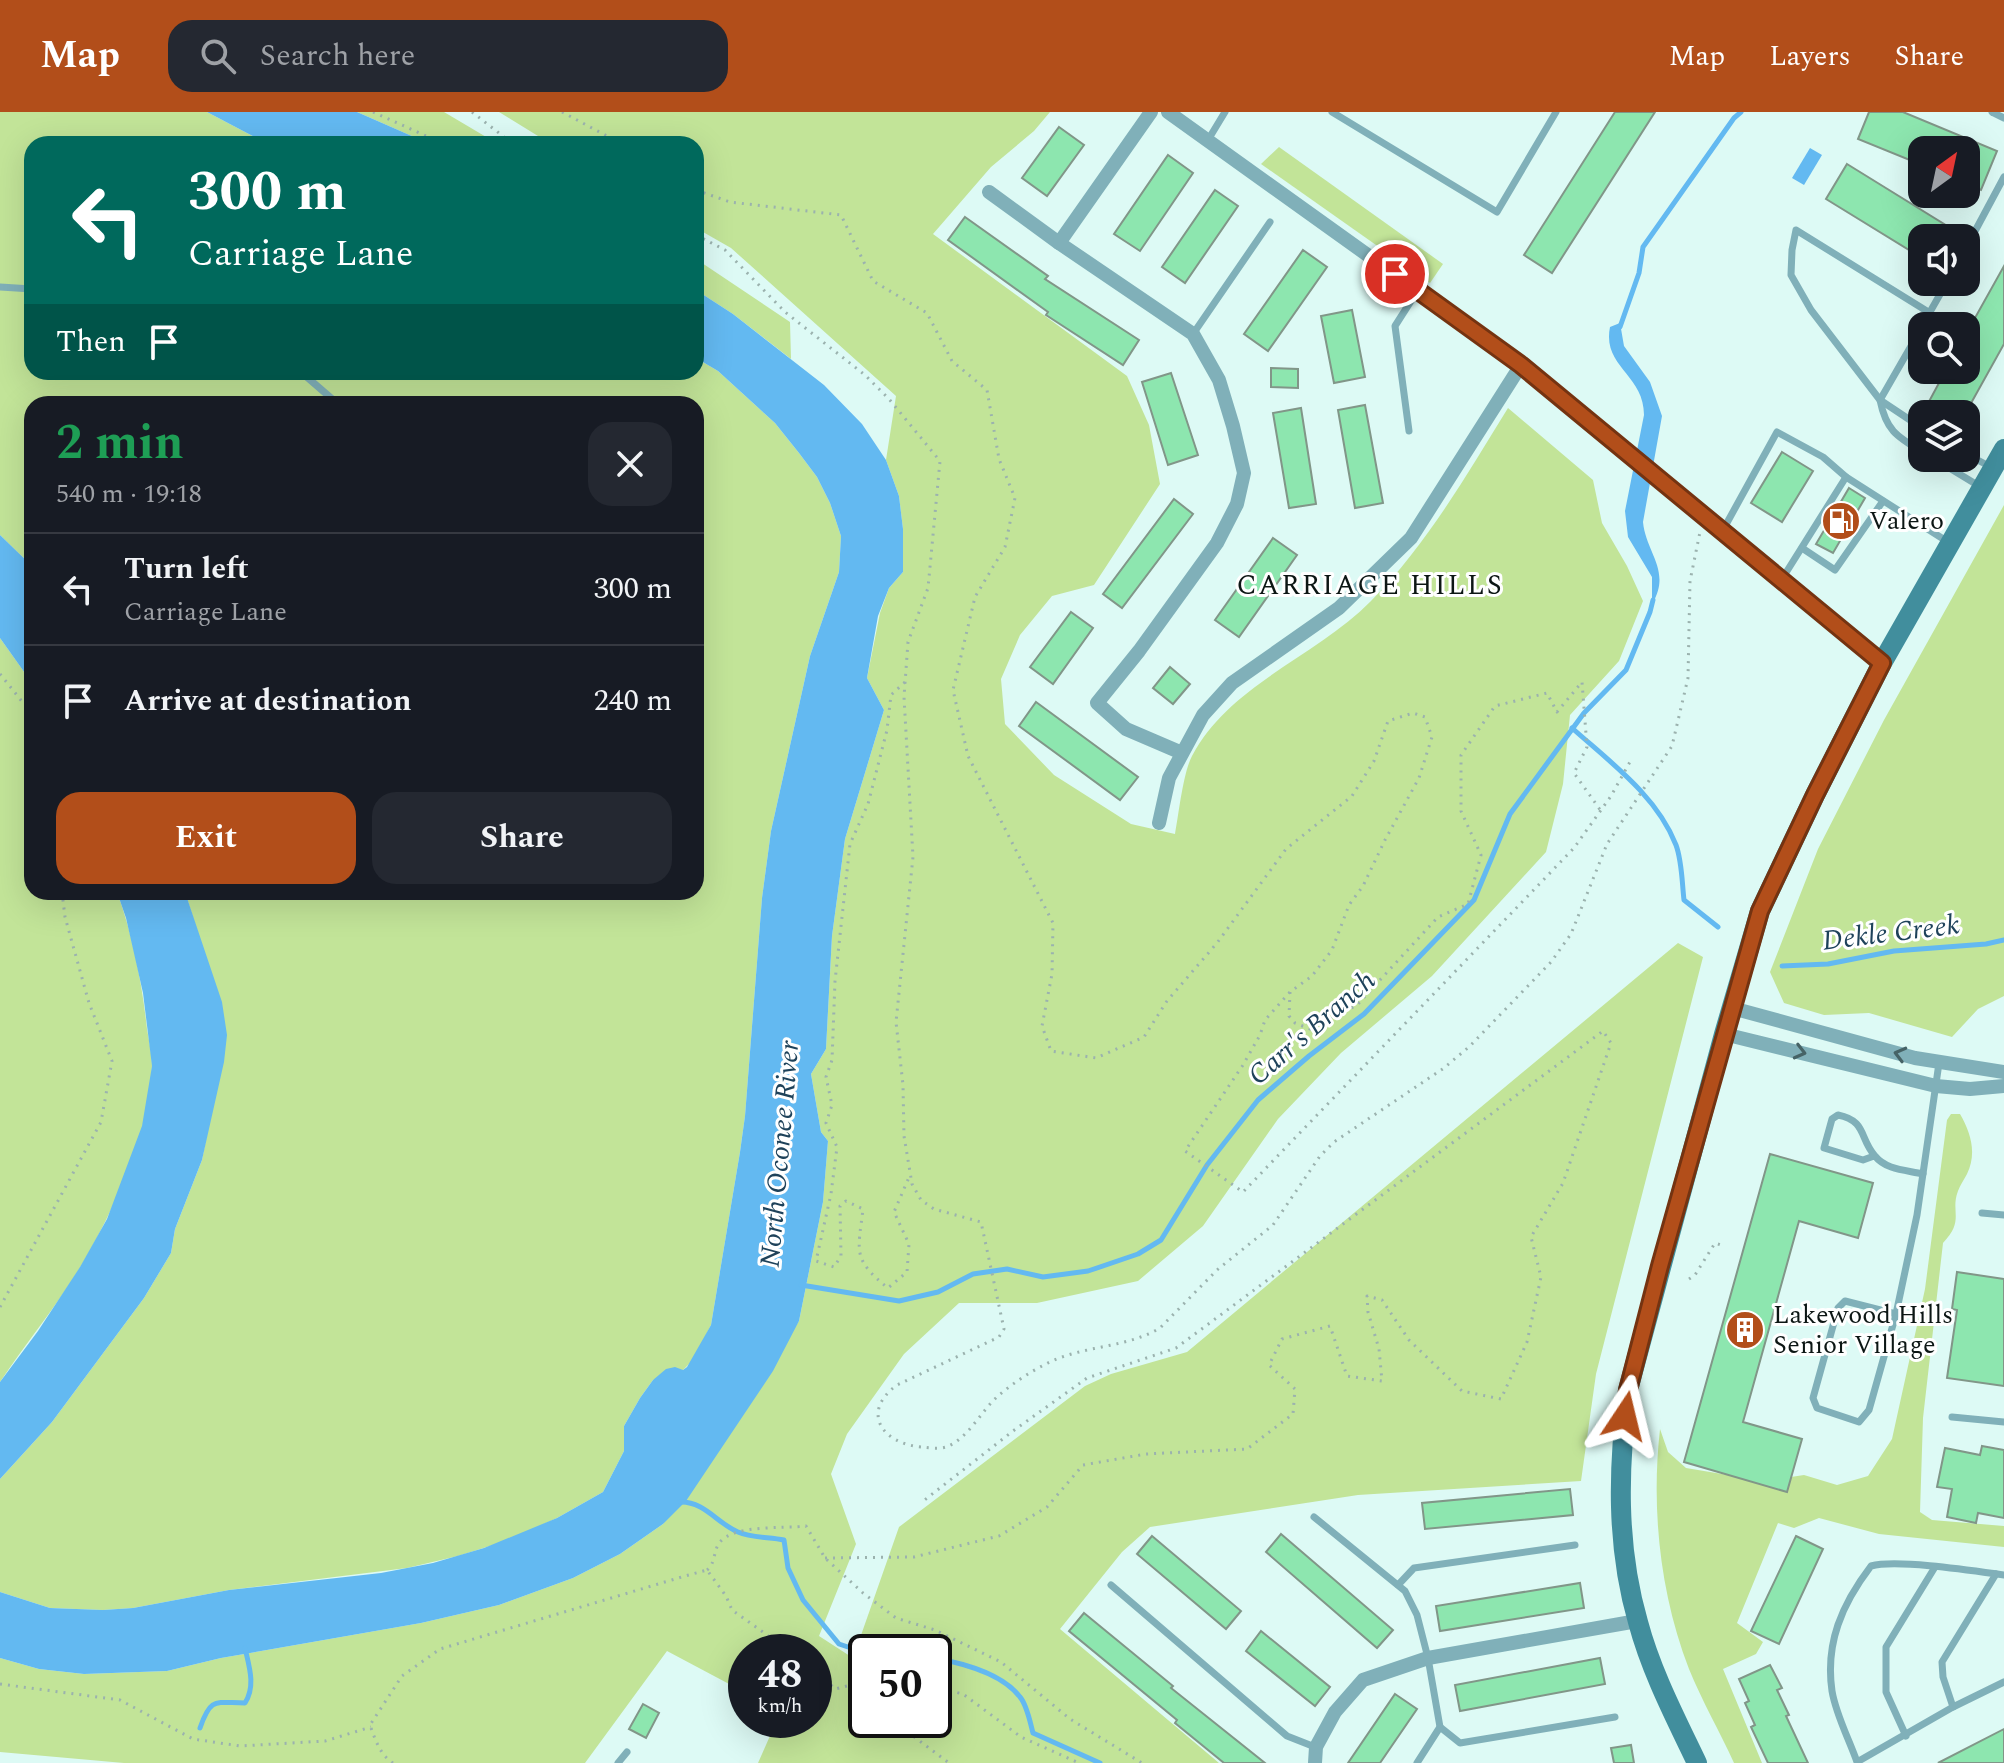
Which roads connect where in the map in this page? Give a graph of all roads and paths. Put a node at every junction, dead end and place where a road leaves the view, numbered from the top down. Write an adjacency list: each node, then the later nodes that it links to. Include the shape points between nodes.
1 (373, 112): 11 (path)
2 (472, 112): 12 (path)
3 (562, 112): 13 (path)
4 (1151, 112): 21 (street)
5 (1168, 112): 14 (street)
6 (1225, 112): 14 (lane)
7 (1332, 112): 8 (lane, via 1497,212)
8 (1556, 112)
9 (1992, 112): 10 (lane)
10 (2004, 118)
11 (426, 136)
12 (503, 136)
13 (607, 136)
14 (1208, 140): 24 (street)
15 (2004, 177): 19 (lane)
16 (989, 192): 21 (street)
17 (704, 193): 58 (path, via 730,202 841,215 873,281 927,313 952,361 987,390 999,459 1015,498 1005,547 975,597 953,690 968,756 1053,923 1052,974 1042,1026 1051,1051 1096,1058 1144,1037 1286,849 1352,796 1374,761 1388,721 1413,713 1425,717 1432,737 1419,778 1349,905 1332,950 1312,976)
18 (1270, 222): 26 (lane)
19 (1979, 224)
20 (704, 239): 51 (path, via 725,250 785,312 865,375 940,461 928,588 908,642)
21 (1059, 243): 26 (street)
22 (0, 287): 23 (lane)
23 (24, 288)
24 (1418, 290): 28 (street); 33 (lane, via 1395,326)
25 (1928, 312): 31 (lane, via 1796,230 1791,275 1811,310)
26 (1193, 334): 53 (street, via 1219,380 1233,426 1244,473 1237,504 1217,543 1097,703 1126,729)
27 (1908, 351): 31 (lane)
28 (1521, 365): 44 (street); 53 (street, via 1411,538 1339,608 1232,683 1203,715)
29 (310, 380): 30 (lane)
30 (329, 396)
31 (1880, 400): 32 (lane); 35 (lane, via 1884,419)
32 (1908, 419)
33 (1409, 431)
34 (1908, 438): 35 (lane)
35 (1905, 441): 36 (lane)
36 (1908, 443)
37 (2004, 449): 39 (main road)
38 (1980, 462): 39 (lane)
39 (1993, 469): 42 (main road)
40 (1956, 472): 42 (lane)
41 (1846, 477): 43 (lane); 45 (lane, via 1823,457 1777,432); 47 (lane)
42 (1982, 488): 46 (main road)
43 (1883, 501): 46 (lane); 47 (lane, via 1835,570)
44 (1711, 520): 45 (street); 66 (path, via 1698,535 1690,581 1688,678 1672,746 1607,844 1571,934 1551,962 1453,1060 1334,1142 1273,1225 1217,1270 1160,1328 1046,1363 997,1397 945,1447 907,1446 889,1438 878,1417 885,1394 999,1337 1004,1329 981,1222 921,1200)
45 (1723, 530): 48 (street)
46 (1950, 543): 49 (main road)
47 (1802, 548): 48 (lane)
48 (1782, 579): 49 (street)
49 (1882, 663): 59 (main road, via 1760,911)
50 (0, 674): 52 (path)
51 (905, 682): 66 (path, via 913,857 896,1022); 66 (path, via 891,695 868,804 850,844 832,1060 826,1077 832,1105 826,1123 837,1147 816,1261 834,1267 841,1256 840,1206 846,1201 863,1209 858,1252 868,1271 888,1288 907,1272 909,1244 894,1212)
52 (24, 704)
53 (1182, 753): 56 (street, via 1169,778)
54 (1631, 760): 55 (path)
55 (1601, 811): 58 (path, via 1574,773 1587,747 1582,682 1557,712 1547,693 1495,706 1461,755 1461,811 1481,855 1468,904 1438,917 1357,1005 1310,1029 1289,1016); 58 (path, via 1574,848 1243,1192 1185,1151 1243,1065 1265,1020)
56 (1159, 823)
57 (63, 900): 72 (path, via 89,1003 112,1061 101,1122)
58 (1290, 992)
59 (1732, 1008): 60 (main road); 61 (street, one-way to 59)
60 (1724, 1034): 63 (street, one-way to 63); 85 (main road, via 1628,1390 1621,1456 1622,1543)
61 (1939, 1063): 62 (street); 63 (lane)
62 (2004, 1072)
63 (1936, 1086): 64 (street); 67 (lane)
64 (2004, 1086)
65 (1874, 1156): 65 (lane, via 1859,1125 1838,1115 1832,1119 1824,1148 1863,1160); 67 (lane, via 1888,1167)
66 (910, 1174)
67 (1923, 1174): 73 (lane)
68 (1982, 1213): 69 (lane)
69 (2004, 1215)
70 (1724, 1246): 71 (path, via 1715,1243)
71 (1689, 1279)
72 (0, 1307)
73 (1896, 1314): 73 (lane, via 1869,1410 1859,1422 1817,1408 1813,1398 1838,1308 1845,1301)
74 (1952, 1417): 75 (lane)
75 (2004, 1422)
76 (922, 1502): 79 (path, via 1087,1378 1176,1348 1603,1031 1611,1043 1563,1183 1531,1237 1541,1277 1527,1342 1501,1399 1462,1391 1409,1340 1382,1300 1367,1296 1382,1381 1347,1376 1330,1326 1282,1339 1269,1365 1295,1389 1293,1414 1247,1449 1146,1454 1083,1465 1047,1507 999,1536 914,1557)
77 (1314, 1517): 84 (lane)
78 (1575, 1545): 84 (lane, via 1414,1568)
79 (825, 1558): 81 (path, via 806,1526 750,1529 719,1543); 103 (path, via 896,1618 935,1630 1001,1662 1070,1719)
80 (1935, 1567): 82 (lane); 95 (lane, via 1886,1647 1886,1692); 95 (lane, via 1871,1566 1845,1604 1830,1651 1832,1693 1857,1762)
81 (707, 1570): 86 (path, via 732,1610); 93 (path, via 440,1649 402,1676)
82 (2000, 1575): 91 (lane, via 1942,1662)
83 (1111, 1585): 97 (lane, via 1287,1736)
84 (1398, 1585): 87 (lane, via 1417,1615)
85 (1637, 1621): 87 (street); 106 (main road)
86 (766, 1634)
87 (1428, 1658): 94 (lane); 97 (street, via 1363,1680 1335,1712)
88 (2004, 1682): 91 (lane)
89 (0, 1684): 93 (path, via 120,1700 193,1739 240,1746 325,1741)
90 (952, 1691): 102 (path, via 1021,1737)
91 (1953, 1707): 95 (lane)
92 (1615, 1717): 94 (lane, via 1460,1743)
93 (371, 1727): 99 (path)
94 (1440, 1727): 105 (lane)
95 (1906, 1736)
96 (916, 1738): 101 (path)
97 (1316, 1747): 104 (street)
98 (627, 1752): 100 (lane)
99 (393, 1763)
100 (618, 1763)
101 (949, 1763)
102 (1079, 1763)
103 (1142, 1763)
104 (1315, 1763)
105 (1417, 1763)
106 (1697, 1763)

